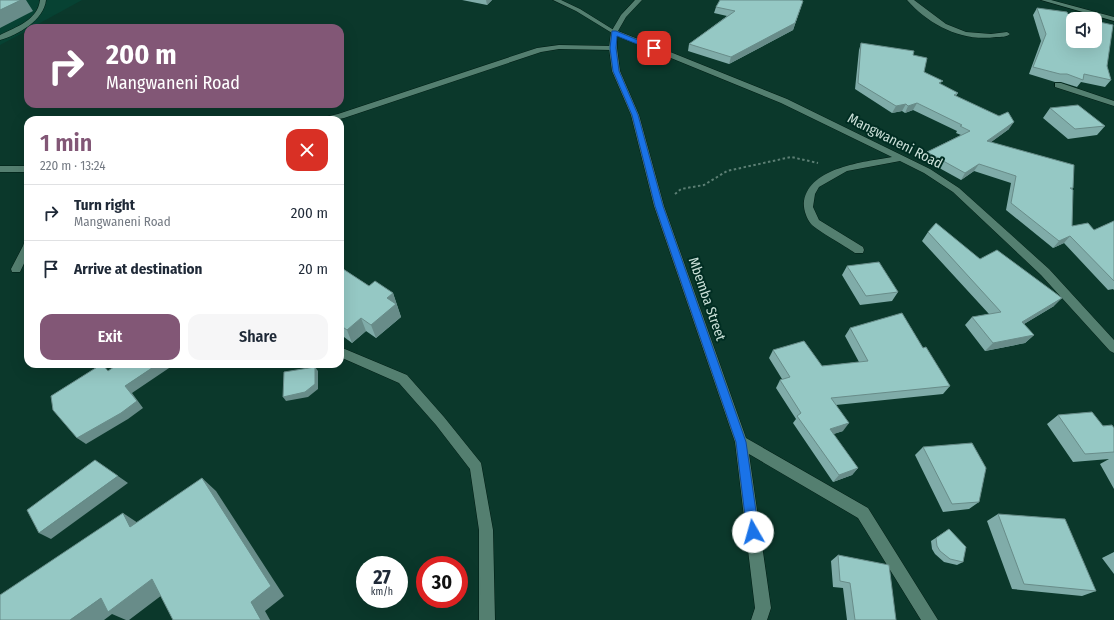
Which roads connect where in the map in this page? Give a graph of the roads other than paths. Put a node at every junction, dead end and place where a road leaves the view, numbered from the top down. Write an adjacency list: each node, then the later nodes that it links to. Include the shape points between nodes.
1 (43, 0): 7 (street, via 44,6 38,17)
2 (556, 0): 9 (street, Mangwaneni Road)
3 (639, 0): 9 (street, Mbemba Street, via 623,16)
4 (910, 0): 10 (street, via 952,31 990,37)
5 (1044, 0): 6 (street)
6 (1114, 19)
7 (25, 24)
8 (24, 25): 11 (street)
9 (614, 32): 12 (street, Mbemba Street); 16 (street, Mangwaneni Road, via 784,101)
10 (1007, 34)
11 (0, 38)
12 (613, 48): 15 (street, via 559,46 540,50); 24 (street, Mbemba Street, via 616,71 635,115 659,206)
13 (1058, 85): 14 (street)
14 (1114, 104)
15 (341, 116)
16 (903, 158): 19 (street, via 844,169 815,185 810,194 808,207 815,222); 22 (street, Mangwaneni Road, via 956,190 1045,272)
17 (0, 169): 18 (street)
18 (24, 169)
19 (859, 250)
20 (24, 254): 21 (street)
21 (16, 269)
22 (1114, 348)
23 (344, 354): 25 (street, via 403,379 476,467 486,530)
24 (741, 442): 26 (street, Mbemba Street, via 763,608); 27 (street, via 863,513)
25 (487, 620)
26 (759, 620)
27 (930, 620)

